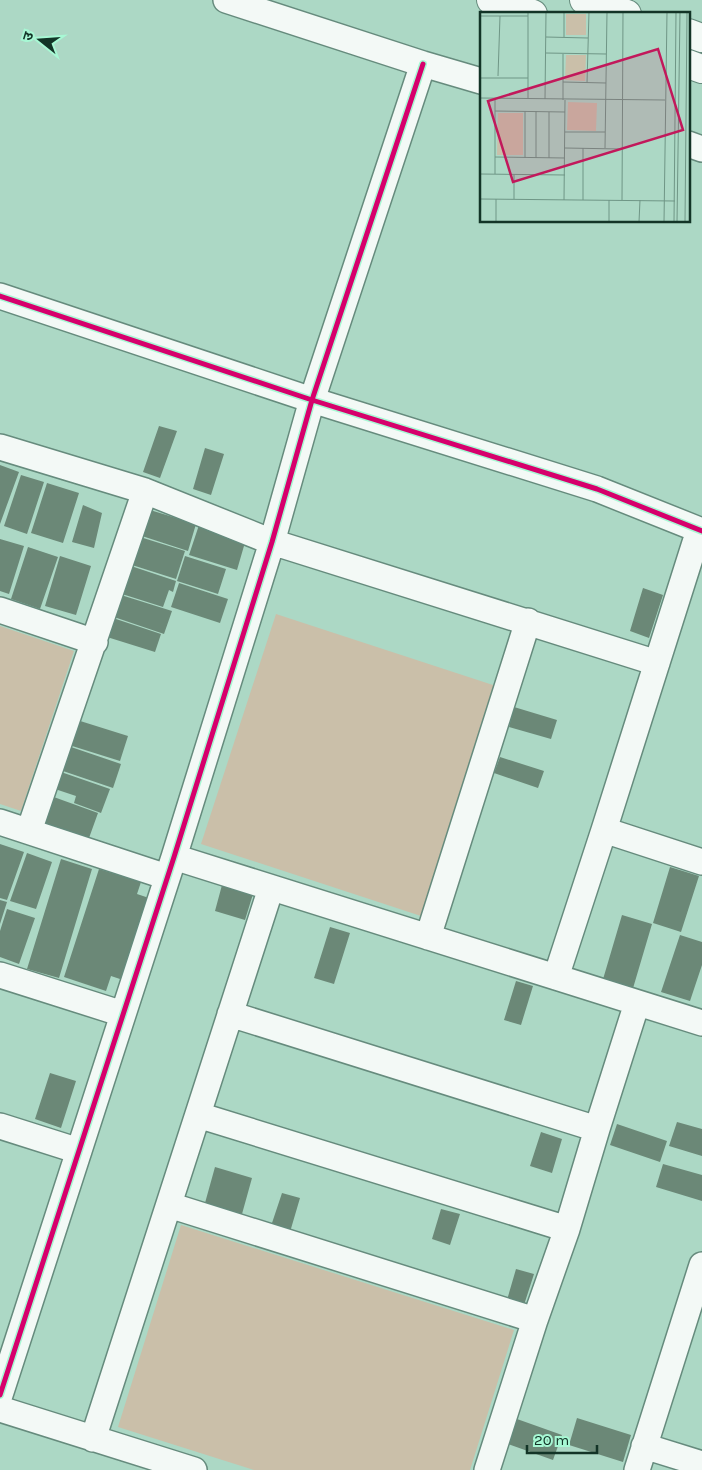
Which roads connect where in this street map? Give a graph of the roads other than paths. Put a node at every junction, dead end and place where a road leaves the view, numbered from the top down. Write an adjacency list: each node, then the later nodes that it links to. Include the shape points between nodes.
1 (226, 0): 8 (street)
2 (490, 0): 4 (street)
3 (584, 0): 5 (street)
4 (527, 12)
5 (621, 12)
6 (690, 34): 7 (street)
7 (702, 38)
8 (422, 64): 11 (street); 15 (street)
9 (690, 65): 10 (street)
10 (702, 69)
11 (480, 81)
12 (690, 145): 13 (street)
13 (702, 149)
14 (0, 296): 15 (street)
15 (312, 400): 18 (street, via 597,489); 19 (street)
16 (0, 447): 17 (street)
17 (145, 491): 19 (street); 22 (street)
18 (700, 530): 23 (street)
19 (272, 542): 21 (street); 28 (street)
20 (0, 610): 22 (street)
21 (528, 621): 23 (street); 30 (street)
22 (95, 642): 26 (street)
23 (657, 663): 25 (street)
24 (0, 822): 26 (street)
25 (604, 830): 27 (street); 32 (street)
26 (29, 831): 28 (street)
27 (702, 862)
28 (170, 867): 29 (street); 34 (street)
29 (271, 888): 30 (street); 35 (street)
30 (428, 937): 32 (street)
31 (0, 975): 34 (street)
32 (556, 977): 33 (street)
33 (637, 1003): 36 (street); 39 (street)
34 (123, 1014): 40 (street)
35 (230, 1014): 37 (street); 39 (street)
36 (702, 1023)
37 (198, 1115): 41 (street); 42 (street)
38 (0, 1126): 40 (street)
39 (597, 1128): 42 (street)
40 (79, 1151): 45 (street)
41 (169, 1205): 44 (street); 47 (street)
42 (567, 1229): 44 (street)
43 (702, 1265): 48 (street)
44 (535, 1320): 51 (street)
45 (0, 1395)
46 (0, 1409): 47 (street)
47 (93, 1439): 50 (street)
48 (644, 1446): 49 (street); 52 (street)
49 (702, 1464)
50 (194, 1470)
51 (487, 1470)
52 (637, 1470)

